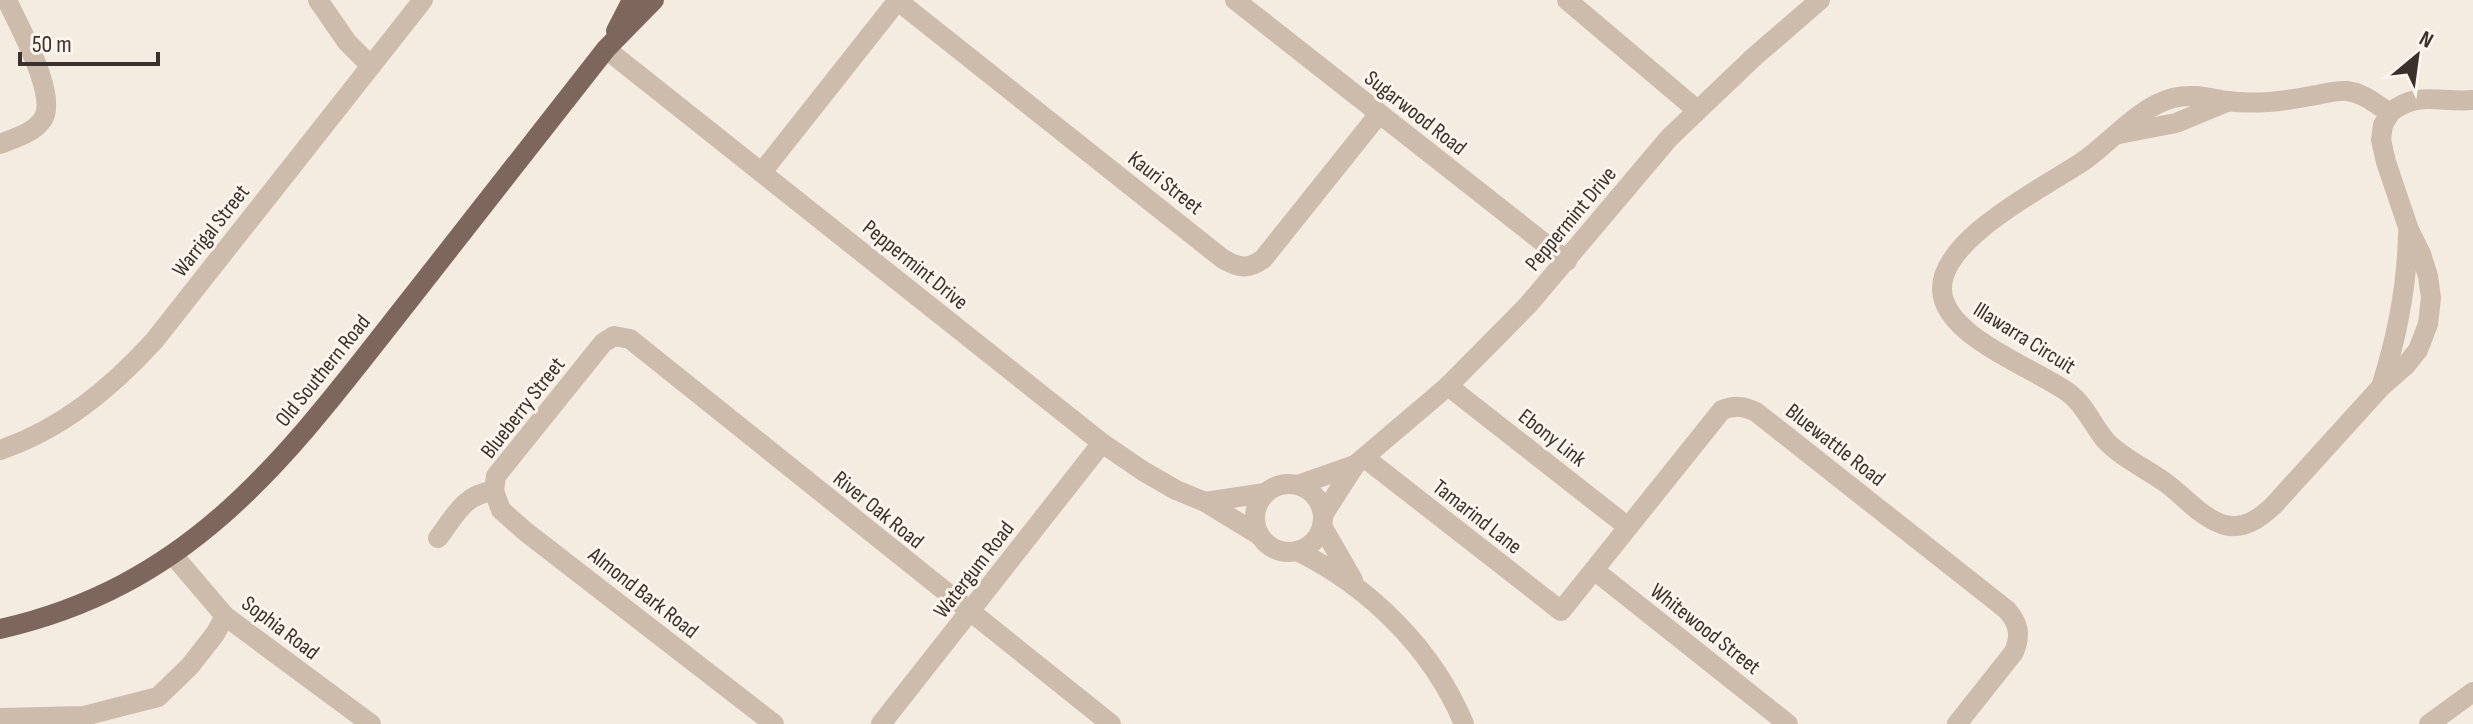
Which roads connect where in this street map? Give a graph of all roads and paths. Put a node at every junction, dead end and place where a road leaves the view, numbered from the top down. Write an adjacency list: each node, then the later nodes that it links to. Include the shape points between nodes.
1 (7, 0): 20 (street, via 44,84 48,106 37,126)
2 (318, 0): 11 (street)
3 (423, 0): 11 (street, Warrigal Street)
4 (632, 0): 10 (main road, Old Southern Road)
5 (654, 0): 10 (main road, Old Southern Road)
6 (898, 0): 17 (street, Kauri Street, via 1223,259 1244,268 1263,259); 21 (street)
7 (1235, 0): 17 (street, Sugarwood Road)
8 (1567, 0): 15 (street)
9 (1820, 0): 15 (street, Peppermint Drive)
10 (606, 49): 21 (street, Peppermint Drive); 41 (main road, Old Southern Road, via 285,454 221,519)
11 (371, 66): 30 (street, Warrigal Street, via 123,375 58,423)
12 (2171, 98): 14 (street, Illawarra Circuit, via 2200,95); 18 (street); 19 (street, Illawarra Circuit, via 2148,108)
13 (2473, 100): 16 (street, via 2420,98)
14 (2229, 101): 16 (street, Illawarra Circuit, via 2290,100 2343,91 2366,97); 18 (street, Illawarra Circuit)
15 (1697, 110): 23 (street, Peppermint Drive)
16 (2390, 113): 22 (street, Illawarra Circuit, via 2381,140)
17 (1379, 114): 23 (street, Sugarwood Road)
18 (2176, 123): 19 (street, Illawarra Circuit)
19 (2118, 134): 28 (street, Illawarra Circuit, via 1991,222 1953,257 1942,286 1947,312 1958,324 2070,394 2114,448 2224,525 2260,518)
20 (0, 144)
21 (762, 172): 29 (street, Peppermint Drive)
22 (2409, 230): 24 (street, Illawarra Circuit); 25 (street, Illawarra Circuit, via 2428,276)
23 (1567, 261): 27 (street, Peppermint Drive)
24 (2399, 313): 25 (street); 28 (street, Illawarra Circuit)
25 (2429, 316): 28 (street, Illawarra Circuit, via 2418,350)
26 (614, 336): 33 (street, Blueberry Street, via 496,476); 45 (street, River Oak Road, via 630,339)
27 (1448, 386): 31 (street, Peppermint Drive); 37 (street, Ebony Link)
28 (2381, 387)
29 (1102, 443): 35 (street, Peppermint Drive, via 1176,490); 45 (street, Watergum Road)
30 (0, 450)
31 (1360, 462): 32 (street, Peppermint Drive); 36 (street, Peppermint Drive); 44 (street, Tamarind Lane)
32 (1298, 485): 34 (street, via 1280,484); 36 (street, via 1316,496)
33 (494, 491): 39 (street, Blueberry Street, via 467,500); 51 (street, Almond Bark Road, via 501,510 526,532)
34 (1265, 493): 35 (street); 38 (street, via 1255,513)
35 (1205, 502): 38 (street, Peppermint Drive)
36 (1323, 520): 40 (street, via 1313,542); 43 (street)
37 (1628, 527): 42 (street, Bluewattle Road); 56 (street, Bluewattle Road, via 1722,410 1733,406 1756,412 2015,620 2019,641 2014,652)
38 (1259, 535): 40 (street, via 1276,549)
39 (438, 538)
40 (1297, 551): 43 (street)
41 (173, 555): 46 (street, Sophia Road); 47 (main road, Old Southern Road, via 76,606)
42 (1594, 570): 44 (street, Bluewattle Road); 55 (street, Whitewood Street)
43 (1358, 587): 54 (street, via 1426,658)
44 (1561, 611)
45 (970, 613): 52 (street, Watergum Road); 53 (street, River Oak Road)
46 (225, 616): 49 (street, via 190,666 158,697 84,716); 50 (street, Sophia Road)
47 (0, 629)
48 (2473, 692): 57 (street)
49 (0, 718)
50 (371, 724)
51 (774, 724)
52 (881, 724)
53 (1111, 724)
54 (1464, 724)
55 (1788, 724)
56 (1957, 724)
57 (2429, 724)

